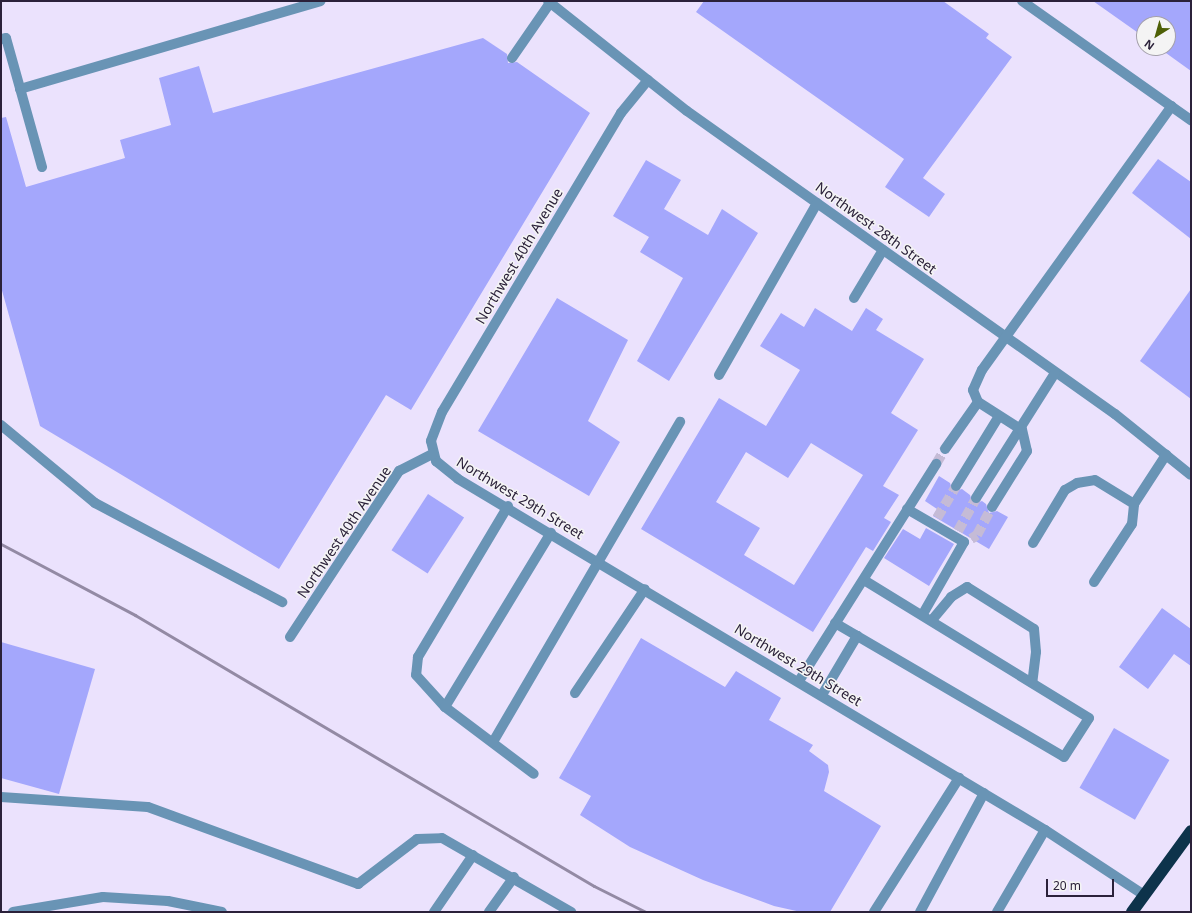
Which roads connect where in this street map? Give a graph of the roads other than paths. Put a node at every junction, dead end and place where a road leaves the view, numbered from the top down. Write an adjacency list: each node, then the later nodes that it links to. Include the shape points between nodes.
1 (320, 1): 7 (street)
2 (1022, 1): 8 (street)
3 (549, 2): 5 (street); 6 (street, Northwest 28th Street)
4 (1, 39): 7 (street, via 6,38)
5 (512, 58)
6 (648, 80): 11 (street, Northwest 28th Street); 24 (street, Northwest 40th Avenue, via 621,113 442,412 432,431)
7 (20, 89): 10 (street)
8 (1172, 106): 9 (street); 14 (street)
9 (1191, 120)
10 (42, 167)
11 (817, 203): 12 (street, Northwest 28th Street); 16 (street)
12 (883, 250): 13 (street); 14 (street, Northwest 28th Street)
13 (854, 298)
14 (1004, 337): 15 (street, Northwest 28th Street); 17 (street, via 982,370 974,390)
15 (1055, 373): 21 (street); 23 (street, Northwest 28th Street)
16 (718, 375)
17 (978, 402): 18 (street); 22 (street)
18 (999, 416): 21 (street); 27 (street)
19 (680, 422): 35 (street)
20 (1, 425): 39 (street, via 95,503)
21 (1022, 430): 28 (street); 31 (street, via 1027,451)
22 (945, 449)
23 (1166, 455): 26 (street, Northwest 28th Street); 29 (street)
24 (434, 458): 30 (street, Northwest 29th Street, via 458,479); 44 (street, Northwest 40th Avenue, via 399,471)
25 (936, 464): 32 (street)
26 (1191, 474)
27 (956, 486)
28 (976, 498)
29 (1134, 504): 34 (street, via 1095,480 1077,483 1065,490); 37 (street, via 1132,524)
30 (508, 506): 33 (street, Northwest 29th Street); 49 (street, via 418,657 416,675)
31 (992, 507)
32 (907, 509): 36 (street); 40 (street, via 967,540)
33 (551, 533): 35 (street, Northwest 29th Street); 49 (street)
34 (1033, 543)
35 (598, 561): 38 (street, Northwest 29th Street); 50 (street)
36 (864, 580): 40 (street); 42 (street)
37 (1094, 582)
38 (646, 589): 45 (street, Northwest 29th Street); 47 (street)
39 (282, 602)
40 (923, 614): 41 (street)
41 (932, 620): 46 (street); 46 (street, via 951,598 967,586 1034,629 1036,652)
42 (835, 623): 43 (street); 45 (street)
43 (857, 636): 46 (street, via 1064,757 1089,718); 48 (street)
44 (290, 638)
45 (799, 682): 48 (street, Northwest 29th Street)
46 (1032, 683)
47 (575, 693)
48 (822, 695): 52 (street, Northwest 29th Street)
49 (445, 707): 50 (street)
50 (493, 742): 51 (street)
51 (534, 774)
52 (959, 778): 53 (street, Northwest 29th Street); 66 (street)
53 (984, 793): 55 (street, Northwest 29th Street); 67 (street)
54 (1, 798): 57 (street, via 148,807 358,884 417,839 442,838)
55 (1045, 830): 59 (street, Northwest 29th Street); 68 (street)
56 (1191, 831): 59 (highway)
57 (473, 855): 58 (street); 63 (street)
58 (514, 877): 64 (street); 65 (street)
59 (1144, 895): 69 (highway)
60 (44, 909): 61 (street); 62 (street, via 103,897 168,901)
61 (13, 912)
62 (222, 912)
63 (434, 912)
64 (489, 912)
65 (571, 912)
66 (874, 912)
67 (920, 912)
68 (997, 912)
69 (1132, 912)

